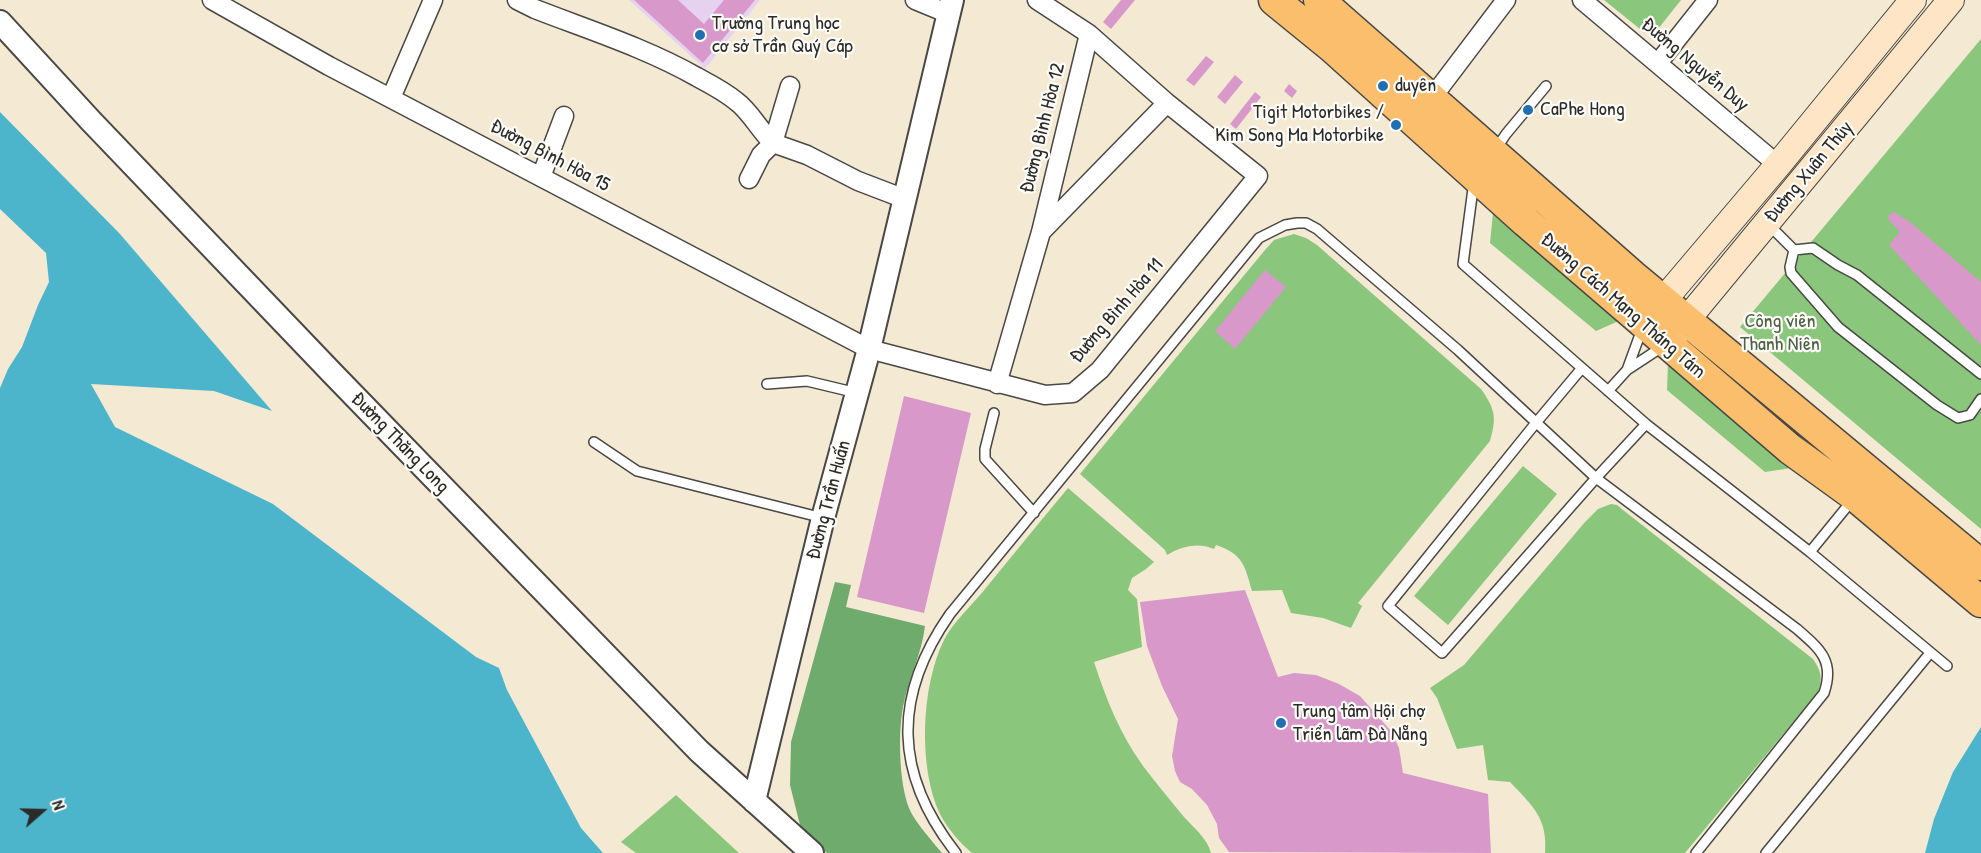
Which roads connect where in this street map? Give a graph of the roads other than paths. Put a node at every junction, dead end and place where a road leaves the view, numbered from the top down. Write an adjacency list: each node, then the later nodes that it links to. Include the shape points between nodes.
1 (433, 0): 19 (street)
2 (517, 0): 23 (street, via 646,51 712,85 745,108)
3 (915, 0): 13 (street)
4 (1037, 0): 15 (street)
5 (1274, 0): 24 (highway, Đường Cách Mạng Tháng Tám)
6 (1319, 0): 20 (highway, Đường Cách Mạng Tháng Tám)
7 (1506, 0): 20 (street)
8 (1582, 0): 16 (street, Đường Nguyễn Duy)
9 (1708, 0): 16 (street)
10 (1913, 0): 25 (main road, Đường Xuân Thủy)
11 (1951, 0): 29 (main road, Đường Xuân Thủy)
12 (219, 2): 19 (street, Đường Bình Hòa 15)
13 (951, 7): 28 (street, Đường Trần Huấn)
14 (0, 22): 56 (street, Đường Thăng Long, via 342,384 699,751)
15 (1089, 34): 21 (street); 30 (street, Đường Bình Hòa 12)
16 (1658, 63): 25 (street, Đường Nguyễn Duy)
17 (790, 86): 23 (street)
18 (1546, 86): 24 (lane)
19 (391, 98): 26 (street, Đường Bình Hòa 15)
20 (1431, 99): 24 (highway, Đường Cách Mạng Tháng Tám)
21 (1167, 103): 30 (street, Đường Bình Hòa 12); 39 (street, Đường Bình Hòa 11, via 1258,176 1107,363 1073,393 1045,395)
22 (564, 116): 26 (street)
23 (772, 142): 27 (street, via 760,155); 28 (street)
24 (1484, 165): 32 (highway, Đường Cách Mạng Tháng Tám); 35 (lane, via 1463,264)
25 (1778, 165): 32 (main road, Đường Xuân Thủy)
26 (541, 177): 34 (street, Đường Bình Hòa 15)
27 (749, 179)
28 (905, 199): 34 (street, Đường Trần Huấn)
29 (1767, 223): 31 (lane); 33 (main road, Đường Xuân Thủy)
30 (1041, 232): 39 (street, Đường Bình Hòa 12)
31 (1794, 250): 37 (lane, via 1813,248 1857,275); 42 (lane, via 1791,273 1838,327 1958,418 1970,415)
32 (1653, 312): 33 (highway, Đường Cách Mạng Tháng Tám); 36 (lane)
33 (1676, 332): 36 (lane); 48 (highway, Đường Cách Mạng Tháng Tám, via 1790,449); 52 (highway, Đường Cách Mạng Tháng Tám)
34 (868, 349): 39 (street, Đường Bình Hòa 11); 41 (street, Đường Trần Huấn)
35 (1582, 368): 40 (lane); 44 (lane)
36 (1627, 370): 40 (lane)
37 (1981, 374)
38 (767, 384): 41 (lane, via 807,381)
39 (997, 384)
40 (1608, 391): 45 (lane)
41 (857, 393): 50 (street, Đường Trần Huấn)
42 (1981, 399)
43 (994, 413): 49 (lane, via 985,459)
44 (1535, 424): 47 (lane); 47 (lane, via 1388,606 1442,653); 49 (lane, via 1344,250 1317,229 1297,223 1259,238)
45 (1646, 424): 47 (lane); 51 (lane)
46 (594, 442): 50 (lane, via 637,471)
47 (1596, 478): 59 (lane, via 1797,629 1823,655 1828,668 1824,693)
48 (1855, 496): 51 (lane); 53 (highway, Đường Cách Mạng Tháng Tám)
49 (1034, 513): 58 (lane, via 941,627 911,696 909,758 913,773 926,810)
50 (823, 519): 56 (street, Đường Trần Huấn)
51 (1810, 552): 54 (lane)
52 (1981, 566)
53 (1981, 602)
54 (1930, 653): 55 (lane); 60 (lane)
55 (1947, 666)
56 (754, 801): 57 (street, Đường Thăng Long)
57 (812, 853)
58 (956, 853)
59 (1696, 853)
60 (1766, 853)

